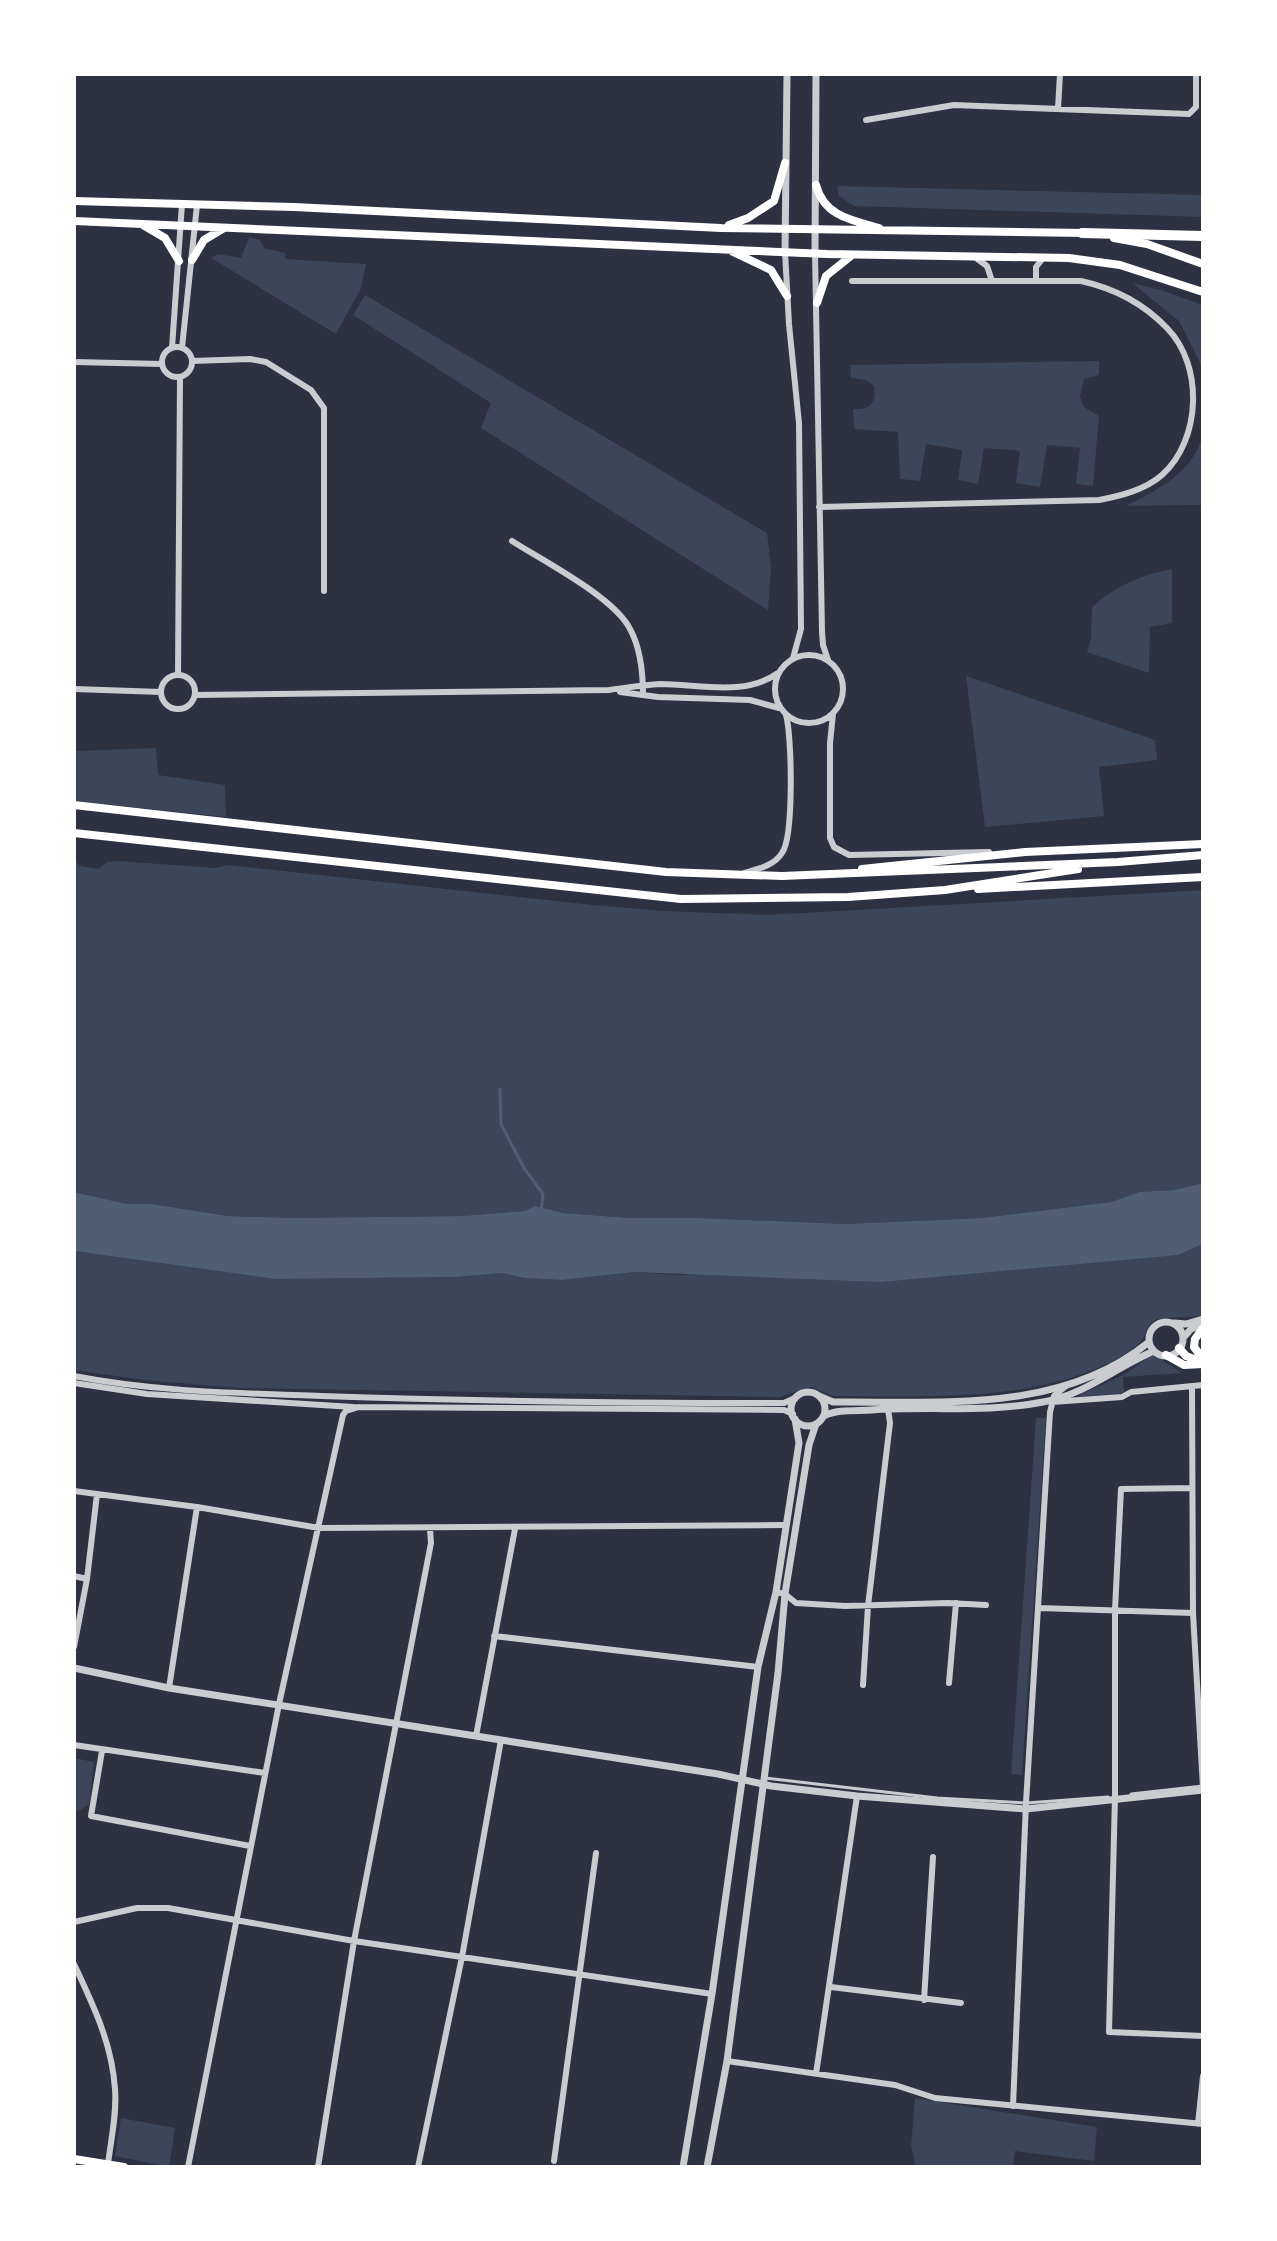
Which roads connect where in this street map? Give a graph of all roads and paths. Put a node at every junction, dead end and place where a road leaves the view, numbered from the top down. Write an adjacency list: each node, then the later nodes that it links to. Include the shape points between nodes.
1 (787, 74): 7 (street)
2 (816, 74): 8 (street)
3 (1060, 74): 5 (street)
4 (1196, 74): 5 (street, via 1196,107 1189,114)
5 (1058, 109): 6 (street, via 954,105)
6 (866, 120)
7 (785, 163): 17 (main road, via 774,201); 18 (street)
8 (816, 185): 19 (street); 20 (main road, via 834,213)
9 (74, 201): 10 (main road)
10 (182, 204): 11 (main road); 14 (street)
11 (197, 205): 15 (street); 17 (main road)
12 (74, 221): 13 (main road)
13 (139, 224): 14 (main road); 30 (main road, via 165,238)
14 (180, 225): 15 (main road); 30 (street)
15 (193, 225): 16 (main road); 29 (street)
16 (228, 227): 23 (main road); 29 (main road, via 210,234)
17 (721, 228): 18 (main road)
18 (785, 229): 19 (main road); 24 (street)
19 (816, 230): 20 (main road); 25 (street)
20 (891, 231): 21 (main road)
21 (1082, 233): 22 (highway); 31 (main road, via 1147,244)
22 (1203, 236)
23 (724, 248): 24 (main road); 36 (main road, via 771,270)
24 (785, 252): 25 (main road); 36 (street)
25 (815, 253): 26 (main road); 37 (street)
26 (859, 254): 27 (main road); 37 (main road, via 830,271)
27 (969, 256): 28 (main road); 33 (street, via 987,266)
28 (1044, 257): 34 (street, via 1036,267); 35 (main road, via 1120,265)
29 (192, 260): 39 (street)
30 (179, 261): 38 (street)
31 (1203, 264)
32 (852, 281): 33 (street)
33 (992, 281): 34 (street)
34 (1036, 281): 44 (street, via 1100,285 1125,296 1167,328 1187,361 1191,426 1160,477 1124,495 1099,500)
35 (1203, 292)
36 (787, 296): 47 (street, via 799,423 801,629)
37 (817, 303): 44 (street)
38 (172, 348): 39 (street); 42 (street)
39 (182, 348): 40 (street)
40 (192, 361): 43 (street); 46 (street, via 258,359 320,400)
41 (74, 362): 42 (street)
42 (162, 364): 43 (street, via 170,375)
43 (180, 377): 50 (street)
44 (819, 507): 48 (street, via 823,645)
45 (512, 541): 51 (street, via 615,609 636,643)
46 (324, 591)
47 (793, 658): 48 (street, via 811,655); 49 (street)
48 (828, 660): 60 (street, via 843,686)
49 (778, 673): 52 (street, via 749,687); 59 (street, via 774,691)
50 (178, 675): 55 (street, via 164,682); 56 (street, via 193,683)
51 (643, 686): 52 (street); 54 (street); 57 (street)
52 (698, 686): 58 (street)
53 (74, 689): 55 (street)
54 (609, 690): 56 (street); 57 (street)
55 (161, 692): 56 (street, via 174,709 185,708)
56 (195, 695)
57 (643, 695): 58 (street)
58 (698, 698): 59 (street, via 750,700)
59 (780, 708): 61 (street)
60 (833, 714): 61 (street, via 815,723); 65 (street, via 830,838 838,851)
61 (786, 715): 68 (street, via 790,742 785,848 772,863)
62 (74, 805): 68 (main road)
63 (74, 833): 71 (main road, via 681,899)
64 (1203, 844): 65 (main road)
65 (1025, 852): 69 (main road)
66 (1203, 855): 67 (main road)
67 (1118, 862): 69 (main road); 71 (main road)
68 (729, 876): 69 (main road)
69 (782, 876)
70 (1203, 877): 71 (main road)
71 (945, 890)
72 (1203, 1319): 73 (street)
73 (1171, 1323): 75 (street); 76 (street, via 1153,1328)
74 (1203, 1326): 75 (street); 80 (main road, via 1194,1347)
75 (1183, 1338): 77 (street)
76 (1149, 1342): 78 (street); 83 (street, via 1105,1370)
77 (1179, 1348): 79 (street); 80 (main road)
78 (1154, 1351): 79 (street); 89 (street, via 1080,1391)
79 (1166, 1355): 80 (main road, via 1184,1365)
80 (1203, 1361)
81 (74, 1376): 86 (street, via 148,1388)
82 (74, 1383): 90 (street, via 147,1394)
83 (1069, 1384): 87 (street, via 1001,1400 833,1402); 89 (street)
84 (1203, 1385): 85 (street)
85 (1192, 1386): 89 (street); 97 (street)
86 (325, 1396): 88 (street, via 561,1403 784,1403); 90 (street)
87 (819, 1396): 88 (street, via 809,1392); 94 (street)
88 (795, 1398): 95 (street)
89 (1049, 1401): 92 (street); 112 (street)
90 (340, 1406): 91 (street); 93 (street)
91 (359, 1407): 93 (street); 95 (street, via 784,1410)
92 (888, 1409): 94 (street); 111 (street)
93 (343, 1415): 102 (street)
94 (824, 1416): 96 (street)
95 (794, 1417): 96 (street, via 805,1425); 101 (street, via 799,1443)
96 (816, 1424): 108 (street)
97 (1191, 1488): 113 (street, via 1121,1489); 114 (street)
98 (74, 1491): 99 (street)
99 (97, 1494): 100 (street); 106 (street)
100 (197, 1507): 102 (street); 121 (street)
101 (785, 1525): 104 (street); 107 (street)
102 (319, 1528): 103 (street); 122 (street)
103 (430, 1529): 104 (street); 123 (street)
104 (515, 1529): 115 (street)
105 (74, 1576): 106 (street)
106 (87, 1579): 116 (street)
107 (776, 1592): 108 (street); 117 (street)
108 (785, 1594): 111 (street, via 796,1603); 130 (street)
109 (956, 1603): 110 (street); 111 (street); 119 (street)
110 (986, 1605)
111 (868, 1606): 120 (street)
112 (1039, 1608): 113 (street); 134 (street)
113 (1115, 1610): 114 (street); 133 (street)
114 (1193, 1613): 131 (street)
115 (494, 1636): 117 (street); 124 (street)
116 (74, 1647)
117 (758, 1667): 129 (street)
118 (74, 1668): 121 (street)
119 (949, 1683)
120 (863, 1685)
121 (169, 1688): 122 (street)
122 (279, 1704): 123 (street); 128 (street)
123 (396, 1724): 124 (street); 140 (street)
124 (476, 1736): 125 (street)
125 (501, 1740): 129 (street); 141 (street)
126 (74, 1745): 127 (street)
127 (102, 1751): 128 (street); 135 (street, via 91,1816)
128 (265, 1773): 135 (street)
129 (741, 1779): 130 (street); 145 (street)
130 (763, 1781): 132 (street); 134 (lane); 149 (street)
131 (1203, 1788): 133 (street)
132 (857, 1796): 134 (street); 144 (street)
133 (1115, 1799): 134 (street); 148 (street, via 1109,2032)
134 (1026, 1806): 152 (street)
135 (250, 1846): 138 (street)
136 (596, 1853): 143 (street)
137 (933, 1857): 146 (street)
138 (235, 1920): 139 (street, via 137,1908); 140 (street); 158 (street)
139 (74, 1922)
140 (354, 1941): 141 (street); 159 (street)
141 (462, 1957): 143 (street); 160 (street)
142 (74, 1964): 156 (street, via 111,2055 115,2091)
143 (581, 1976): 145 (street); 155 (street)
144 (831, 1987): 146 (street); 150 (street)
145 (712, 1994): 161 (street)
146 (924, 2000): 147 (street)
147 (961, 2003)
148 (1203, 2036)
149 (727, 2061): 150 (street); 162 (street)
150 (816, 2074): 152 (street, via 895,2085 935,2098)
151 (1203, 2076): 153 (street)
152 (1013, 2106): 153 (street)
153 (1201, 2124)
154 (74, 2159): 156 (main road)
155 (554, 2161)
156 (108, 2166): 157 (main road)
157 (124, 2167)
158 (188, 2167)
159 (318, 2167)
160 (418, 2167)
161 (683, 2167)
162 (707, 2167)

